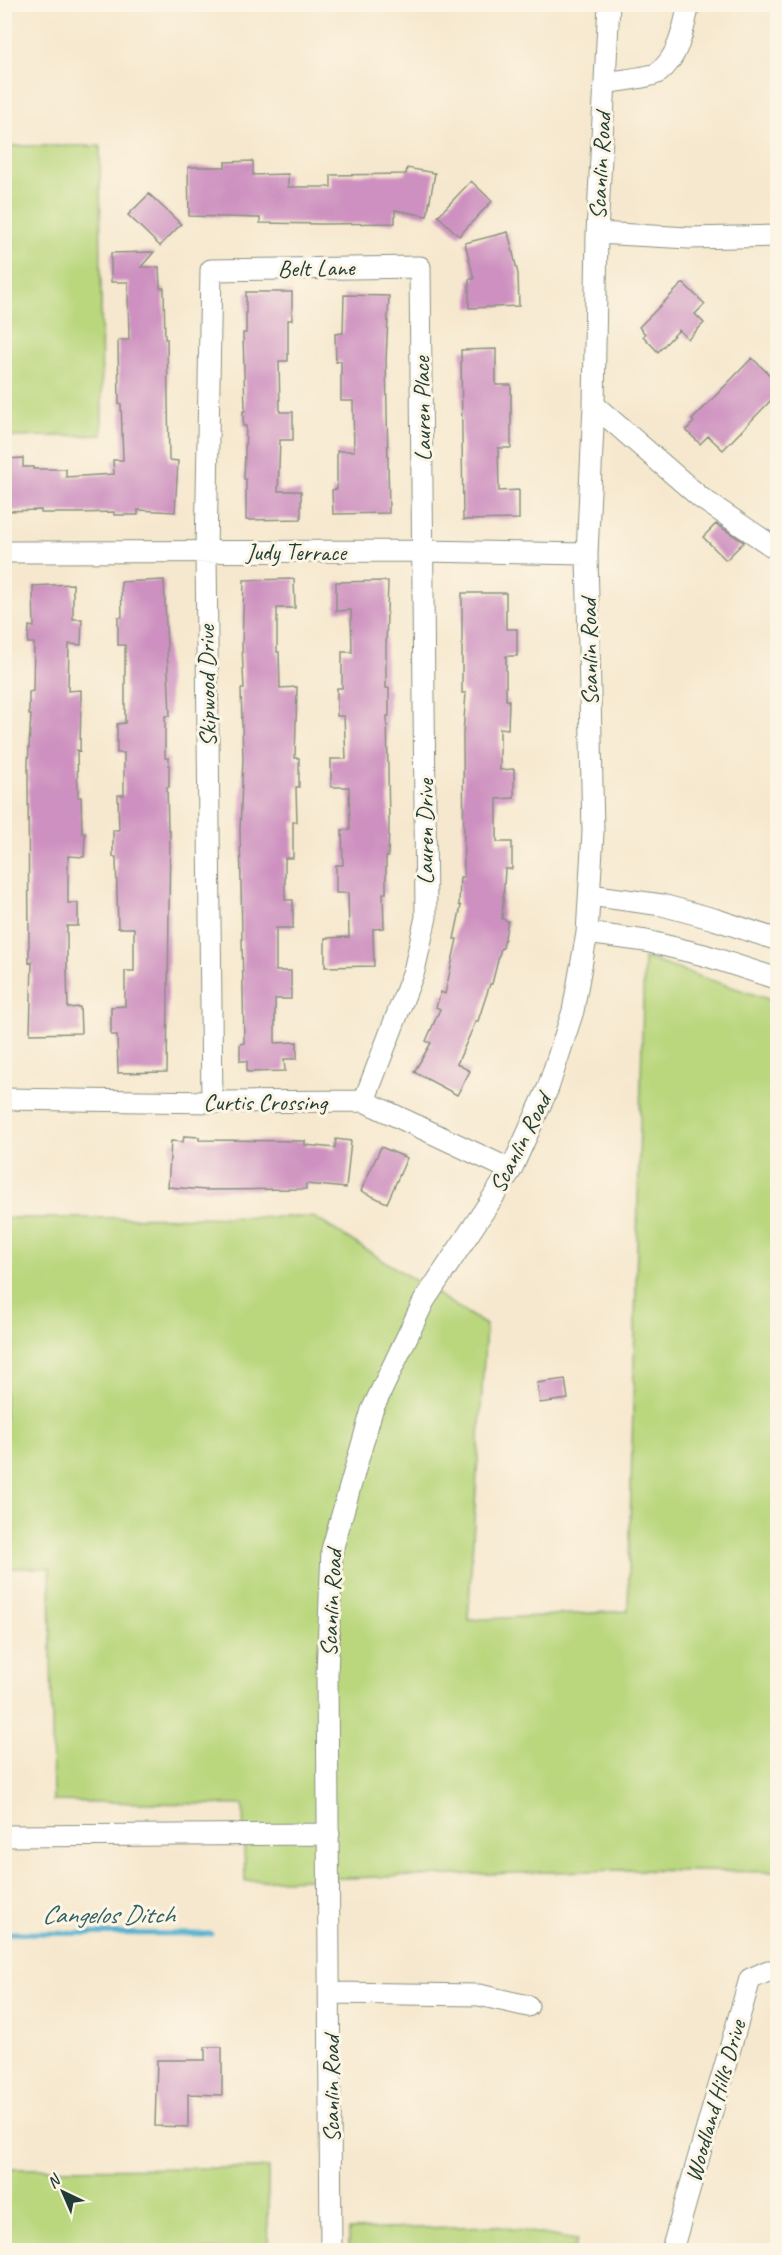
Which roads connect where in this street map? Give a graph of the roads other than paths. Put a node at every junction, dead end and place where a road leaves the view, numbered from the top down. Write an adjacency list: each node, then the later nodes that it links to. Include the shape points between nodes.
1 (609, 4): 3 (street, Scanlin Road)
2 (689, 4): 3 (street, via 670,60 658,73)
3 (605, 83): 4 (street, Scanlin Road)
4 (597, 233): 5 (street, via 689,238); 8 (street, Scanlin Road)
5 (777, 236)
6 (420, 267): 7 (street, Belt Lane); 10 (street, Lauren Place)
7 (211, 270): 12 (street, Skipwood Drive)
8 (594, 405): 9 (street, via 701,498); 13 (street, Scanlin Road)
9 (777, 550)
10 (423, 551): 12 (street, Judy Terrace); 13 (street, Judy Terrace); 19 (street, Lauren Drive, via 426,917 414,971)
11 (4, 552): 12 (street, Judy Terrace)
12 (206, 552): 20 (street, Skipwood Drive)
13 (587, 554): 14 (street, Scanlin Road, via 593,832)
14 (590, 895): 15 (street, Scanlin Road); 16 (street, via 662,905)
15 (586, 933): 17 (street, via 646,941); 21 (street, Scanlin Road, via 573,1011 548,1088)
16 (777, 940)
17 (777, 979)
18 (4, 1099): 20 (street, Curtis Crossing)
19 (364, 1101): 20 (street, Curtis Crossing); 21 (street, Curtis Crossing)
20 (212, 1102)
21 (511, 1170): 22 (street, Scanlin Road, via 424,1301 372,1410 332,1550 327,1674)
22 (329, 1833): 23 (street); 25 (street, Scanlin Road)
23 (4, 1836)
24 (777, 1971): 28 (street, Woodland Hills Drive, via 750,1979)
25 (330, 1993): 26 (street, via 479,1995); 27 (street, Scanlin Road)
26 (528, 2006)
27 (331, 2250)
28 (672, 2250)

